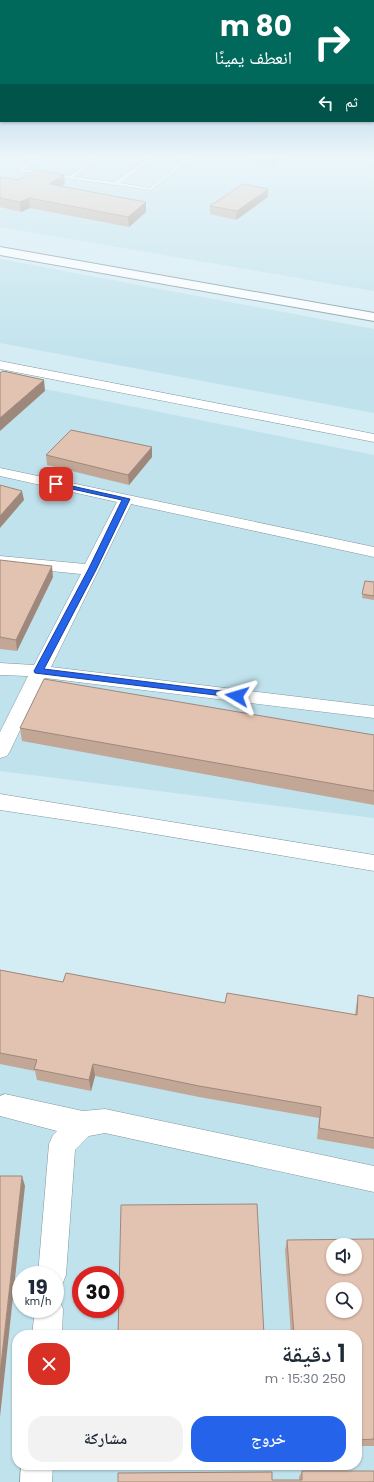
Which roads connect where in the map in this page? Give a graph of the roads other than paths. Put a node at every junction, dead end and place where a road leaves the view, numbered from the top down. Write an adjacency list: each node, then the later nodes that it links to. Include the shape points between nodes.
1 (0, 240): 3 (street)
2 (0, 251): 4 (street)
3 (374, 305)
4 (374, 317)
5 (0, 365): 6 (street)
6 (374, 438)
7 (0, 472): 8 (street)
8 (126, 499): 9 (street); 11 (street)
9 (374, 552)
10 (0, 561): 11 (street)
11 (92, 570): 13 (street)
12 (0, 669): 13 (street)
13 (38, 671): 14 (street); 15 (street)
14 (374, 712)
15 (0, 751)
16 (0, 802): 17 (street)
17 (374, 863)
18 (5, 1106): 19 (street)
19 (82, 1124): 20 (street, via 105,1121); 21 (street, via 62,1144)
20 (374, 1179)
21 (53, 1266)
22 (48, 1318): 23 (street)
23 (47, 1330)
24 (37, 1470): 25 (street)
25 (36, 1482)

